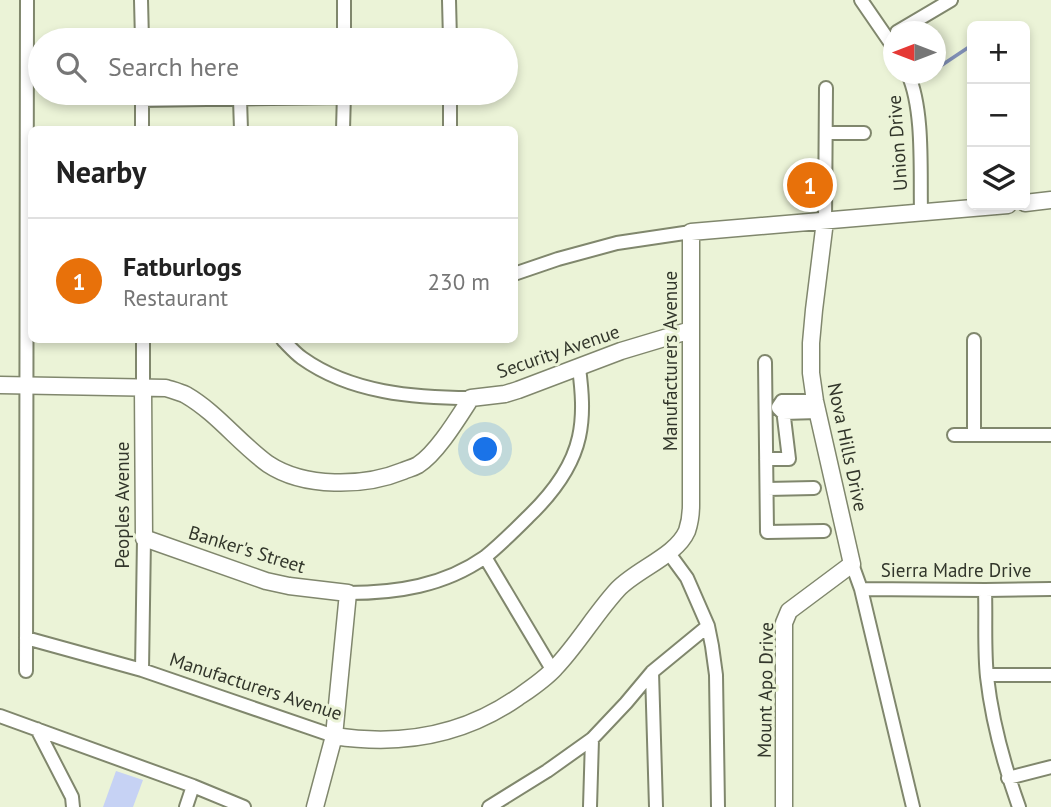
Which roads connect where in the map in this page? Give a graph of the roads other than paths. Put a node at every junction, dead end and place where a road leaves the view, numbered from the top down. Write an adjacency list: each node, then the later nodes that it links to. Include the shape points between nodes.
1 (27, 0): 38 (street)
2 (141, 0): 9 (street)
3 (344, 0): 10 (street)
4 (449, 0): 11 (street)
5 (861, 0): 8 (street)
6 (951, 0): 7 (street)
7 (919, 21)
8 (883, 26)
9 (142, 28)
10 (344, 28)
11 (450, 28)
12 (913, 84): 27 (street, Union Drive)
13 (826, 88): 22 (street, Nova Hills Drive)
14 (142, 105): 18 (street)
15 (240, 105): 19 (street)
16 (344, 105): 20 (street)
17 (450, 105): 21 (street)
18 (142, 126)
19 (241, 126)
20 (344, 126)
21 (450, 126)
22 (826, 133): 23 (street); 28 (street, Nova Hills Drive)
23 (864, 133)
24 (1051, 200): 25 (street)
25 (1030, 202)
26 (967, 208): 27 (street)
27 (921, 212): 28 (street)
28 (825, 221): 29 (street); 42 (street, Nova Hills Drive, via 811,343)
29 (691, 232): 30 (street, via 617,243); 31 (street, Manufacturers Avenue)
30 (518, 273)
31 (691, 330): 36 (street, Security Avenue); 51 (street, Manufacturers Avenue, via 690,519 686,533)
32 (974, 340): 44 (street)
33 (143, 343): 39 (street, Peoples Avenue)
34 (286, 343): 40 (street, Security Avenue, via 328,373 359,385 420,397)
35 (765, 362): 41 (street)
36 (579, 368): 40 (street, Security Avenue, via 505,394); 52 (street, Banker's Street, via 582,412 569,466 555,489)
37 (0, 385): 38 (street)
38 (26, 385): 39 (street); 59 (street)
39 (143, 387): 40 (street, via 183,394 270,465 295,476 329,482 391,476 418,465); 50 (street, Peoples Avenue)
40 (471, 398)
41 (777, 407): 42 (street); 46 (street); 46 (street, via 789,459)
42 (817, 407): 53 (street, Nova Hills Drive)
43 (954, 435): 44 (street)
44 (974, 435): 45 (street)
45 (1051, 435)
46 (766, 459): 48 (street)
47 (814, 488): 48 (street)
48 (766, 489): 49 (street, via 767,532)
49 (824, 531)
50 (144, 538): 57 (street, Banker's Street, via 266,581); 60 (street, Peoples Avenue)
51 (668, 552): 58 (street, via 687,578); 62 (street, Manufacturers Avenue, via 619,588)
52 (485, 556): 57 (street, Banker's Street, via 462,571 421,586); 62 (street)
53 (852, 564): 54 (street, Nova Hills Drive); 81 (street, Mount Apo Drive, via 789,611 784,623)
54 (861, 589): 56 (street, Sierra Madre Drive); 82 (street, Nova Hills Drive)
55 (1051, 589): 56 (street, Sierra Madre Drive)
56 (985, 590): 64 (street)
57 (348, 593): 68 (street)
58 (708, 626): 63 (street); 80 (street, via 716,675)
59 (26, 638): 60 (street, Manufacturers Avenue); 61 (street)
60 (142, 670): 68 (street, Manufacturers Avenue)
61 (26, 671)
62 (552, 671): 68 (street, Manufacturers Avenue, via 506,706 445,732 383,741)
63 (652, 672): 69 (street); 79 (street)
64 (987, 675): 65 (street); 71 (street)
65 (1051, 675)
66 (0, 716): 67 (street)
67 (37, 729): 72 (street); 73 (street)
68 (334, 736): 76 (street)
69 (592, 739): 77 (street); 78 (street)
70 (1051, 767): 71 (street)
71 (1008, 778): 83 (street)
72 (193, 786): 74 (street); 75 (street)
73 (73, 807)
74 (186, 807)
75 (244, 807)
76 (316, 807)
77 (489, 807)
78 (590, 807)
79 (656, 807)
80 (718, 807)
81 (784, 807)
82 (914, 807)
83 (1019, 807)

